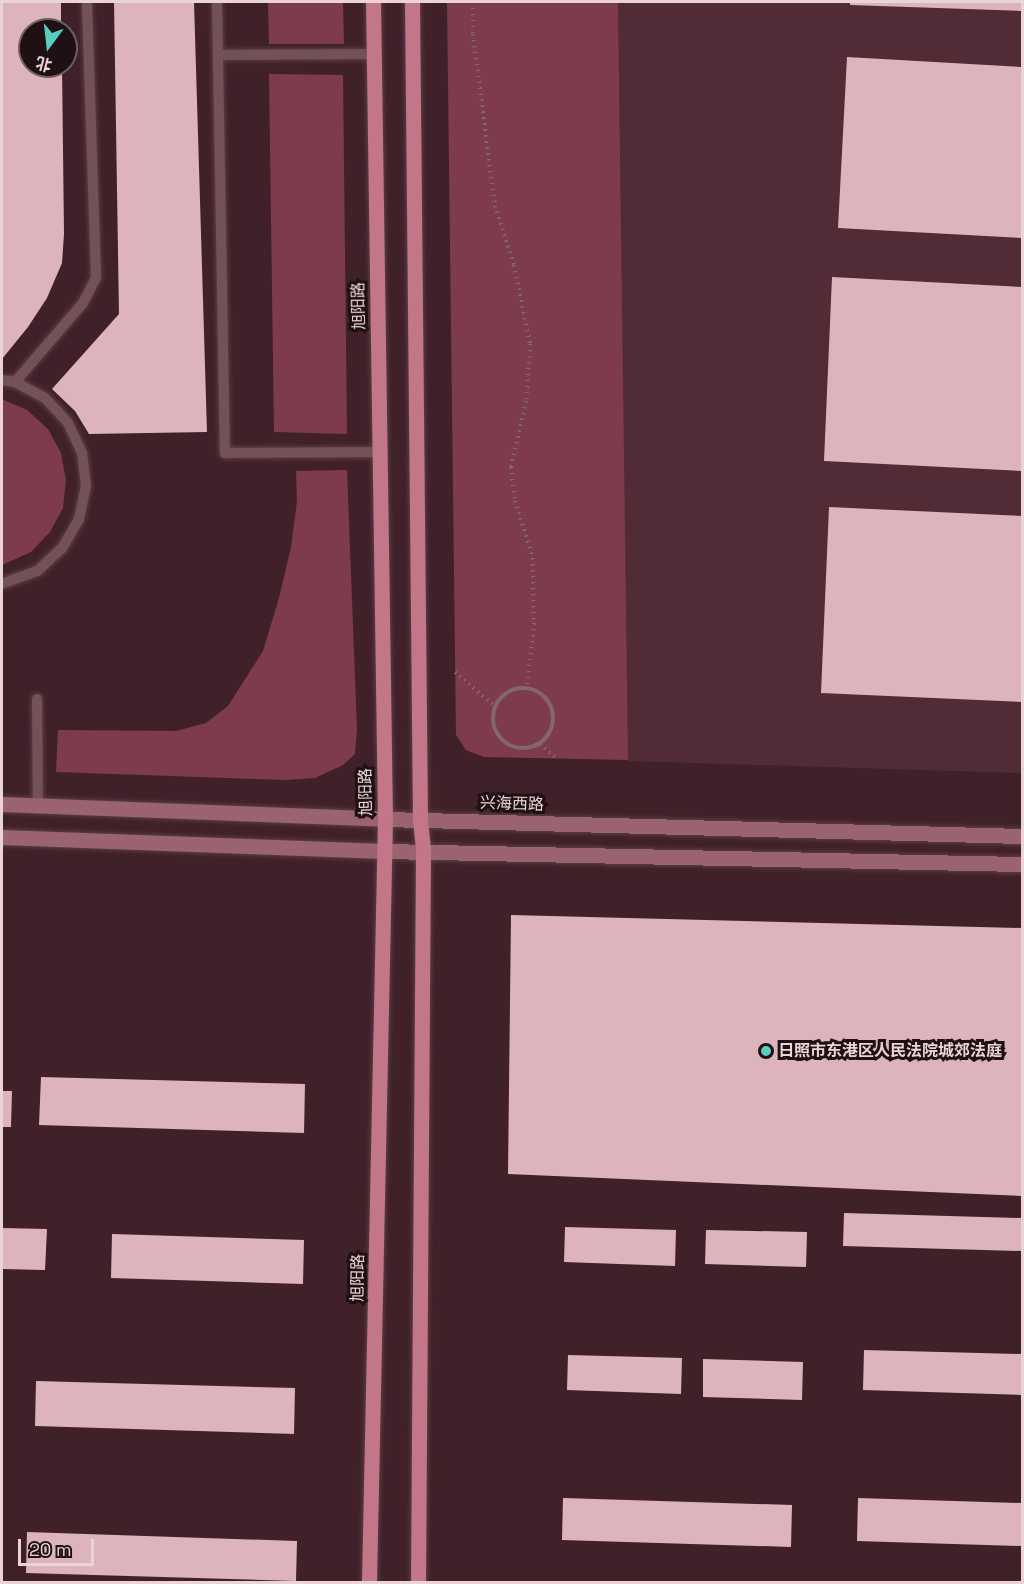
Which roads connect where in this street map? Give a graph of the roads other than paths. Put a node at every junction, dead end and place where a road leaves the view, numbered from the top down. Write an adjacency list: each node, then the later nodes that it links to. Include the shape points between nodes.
1 (87, 2): 8 (lane, via 96,277 83,303)
2 (217, 2): 6 (lane)
3 (373, 2): 5 (main road, 旭阳路)
4 (412, 2): 15 (main road)
5 (374, 54): 6 (lane); 9 (main road, 旭阳路)
6 (218, 55): 9 (lane, via 225,453)
7 (2, 380): 8 (lane)
8 (15, 382): 10 (lane, via 45,398 68,423 82,453 86,486 79,519 62,548 37,571)
9 (379, 452): 14 (main road, 旭阳路)
10 (2, 584)
11 (38, 699): 13 (lane)
12 (2, 804): 13 (main road, 兴海西路)
13 (38, 806): 14 (main road, 兴海西路)
14 (385, 819): 15 (main road, 兴海西路); 18 (main road, 旭阳路)
15 (420, 820): 16 (main road, 兴海西路); 19 (main road)
16 (1023, 836)
17 (2, 837): 18 (main road)
18 (384, 851): 19 (main road); 21 (main road, 旭阳路)
19 (423, 851): 20 (main road); 22 (main road)
20 (1023, 864)
21 (369, 1582)
22 (418, 1582)

